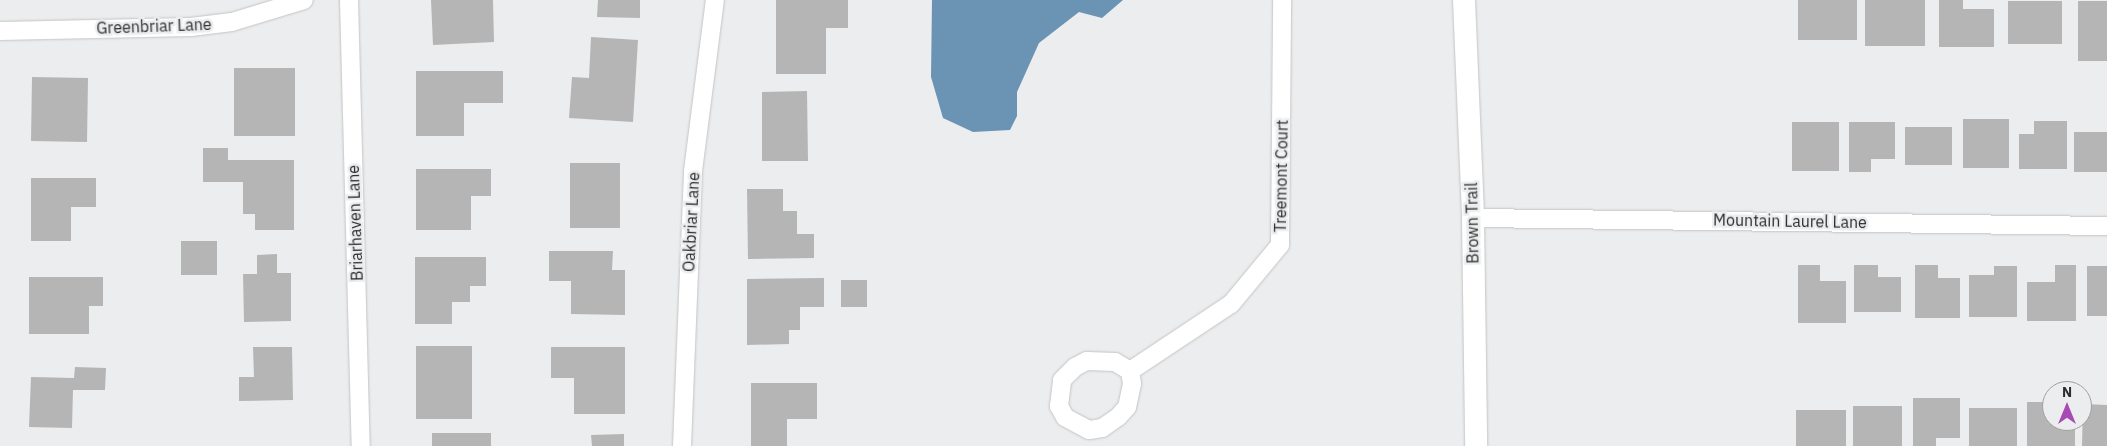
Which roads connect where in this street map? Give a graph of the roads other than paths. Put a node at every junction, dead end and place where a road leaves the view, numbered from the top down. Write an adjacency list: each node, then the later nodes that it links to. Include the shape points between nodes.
1 (304, 0): 6 (street, Greenbriar Lane, via 232,22 191,27)
2 (349, 0): 10 (street, Briarhaven Lane)
3 (715, 0): 11 (street, Oakbriar Lane, via 693,171)
4 (1282, 0): 9 (street, Treemont Court, via 1280,245 1231,304)
5 (1464, 0): 7 (street, Brown Trail)
6 (0, 31)
7 (1473, 218): 8 (street, Mountain Laurel Lane); 12 (street, Brown Trail)
8 (2107, 226)
9 (1130, 371): 9 (street, via 1115,362 1101,361 1075,367 1062,380 1058,406 1065,417 1089,430 1111,424 1127,407 1132,390)
10 (361, 446)
11 (682, 446)
12 (1476, 446)

